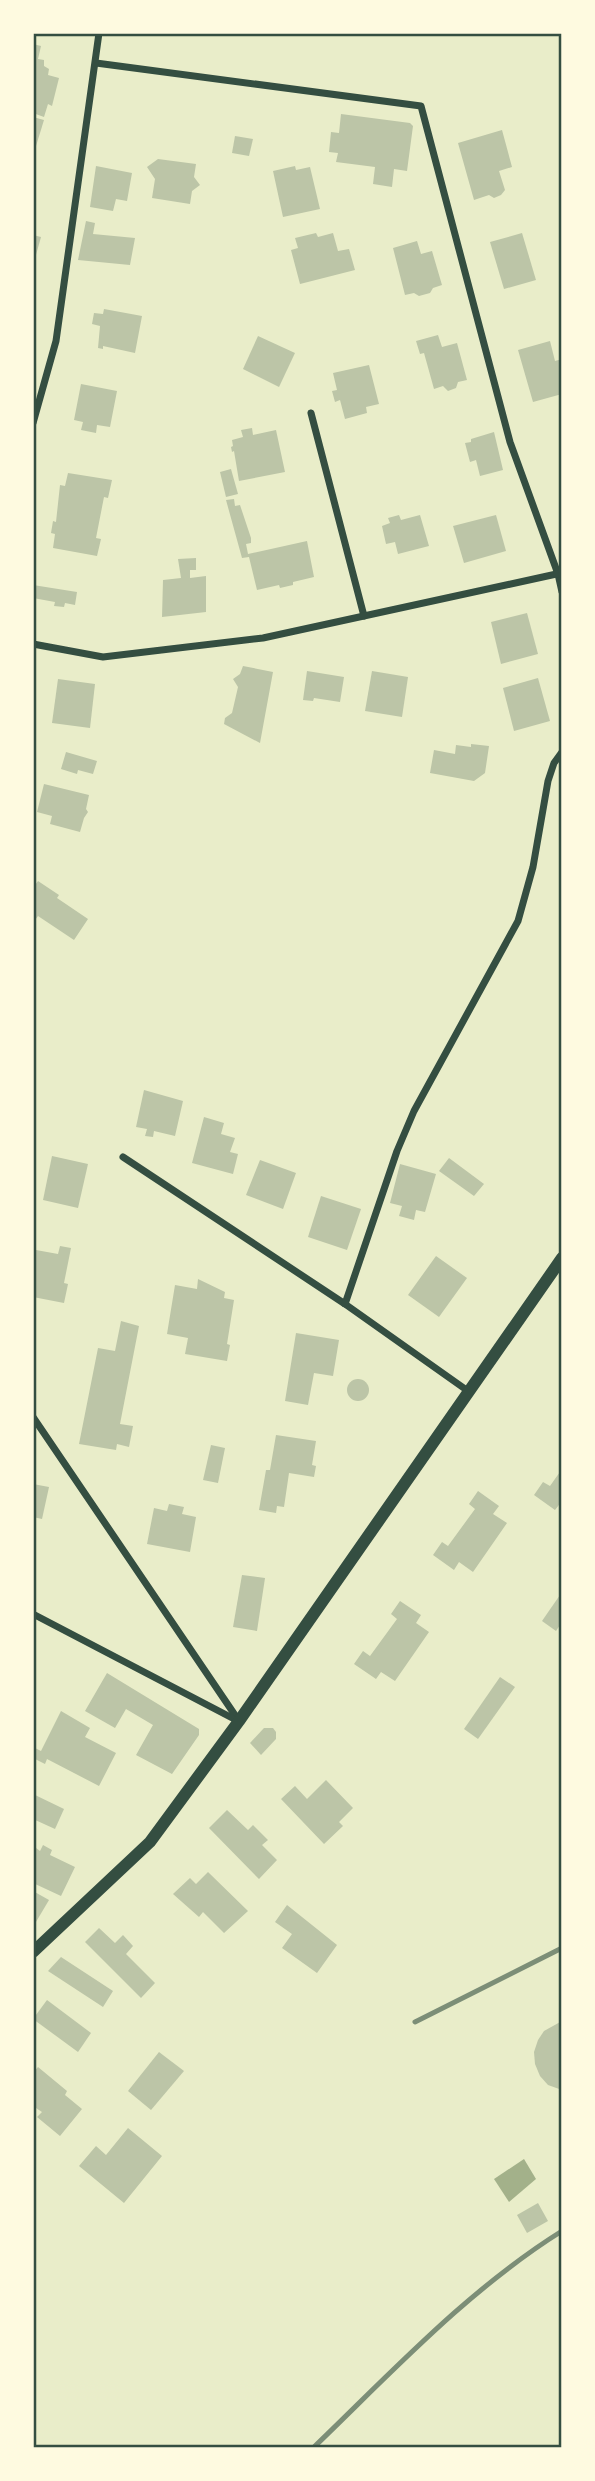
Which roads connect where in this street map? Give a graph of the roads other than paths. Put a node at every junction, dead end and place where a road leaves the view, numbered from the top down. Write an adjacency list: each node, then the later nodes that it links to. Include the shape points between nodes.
1 (99, 33): 2 (street)
2 (96, 63): 4 (street, via 56,341); 5 (street, via 421,106 510,442)
3 (311, 413): 7 (street)
4 (33, 423)
5 (560, 574): 6 (street); 7 (street)
6 (562, 592)
7 (364, 616): 8 (street, via 263,638 103,657)
8 (33, 644)
9 (562, 752): 12 (street, via 548,781 518,921 414,1111)
10 (123, 1157): 12 (street)
11 (562, 1258): 13 (street)
12 (345, 1304): 13 (street)
13 (468, 1391): 16 (street)
14 (33, 1417): 16 (street)
15 (33, 1614): 16 (street)
16 (239, 1721): 17 (street, via 150,1842)
17 (33, 1952)

